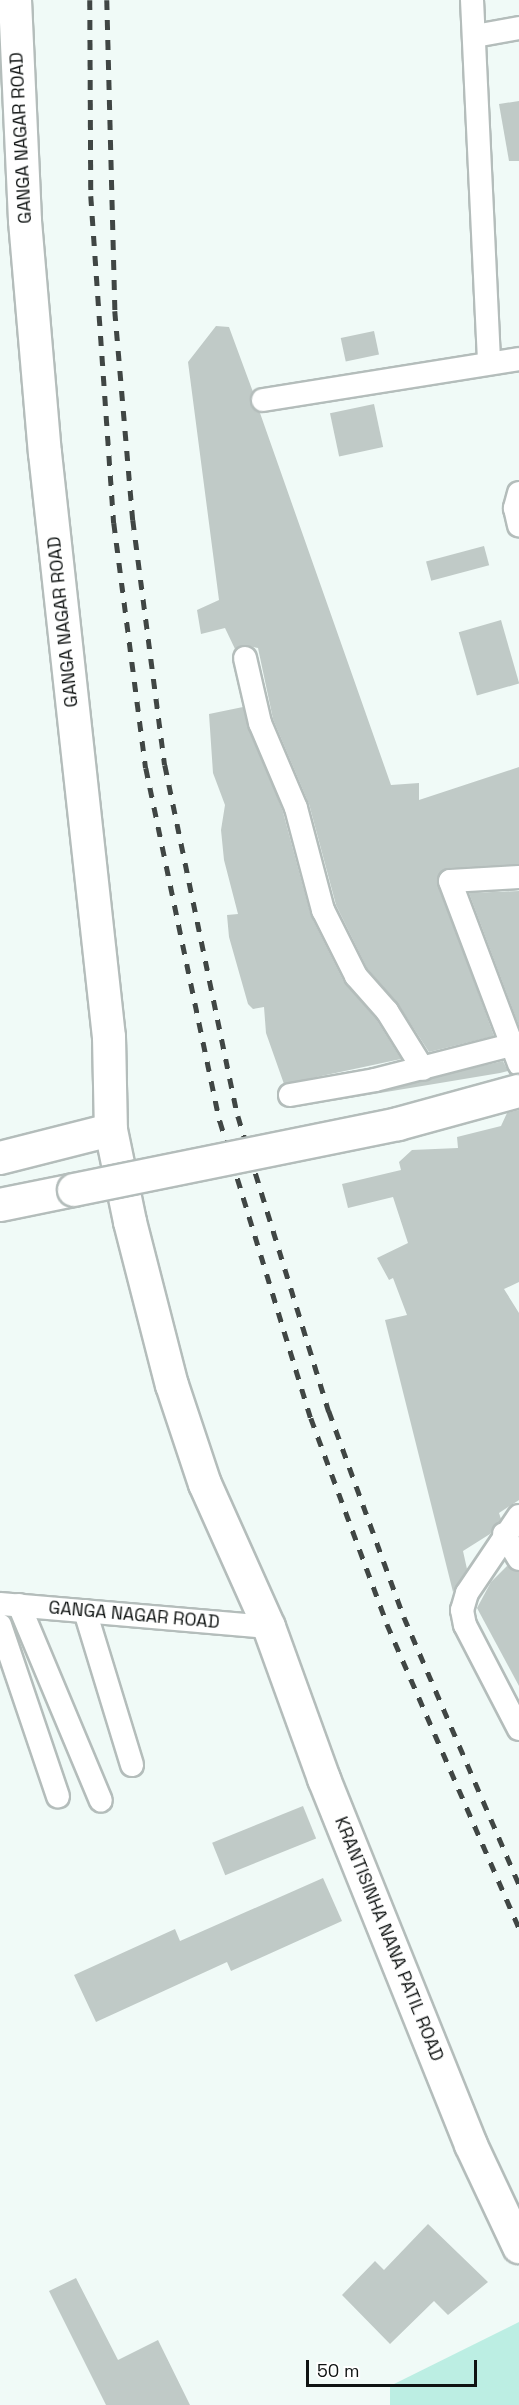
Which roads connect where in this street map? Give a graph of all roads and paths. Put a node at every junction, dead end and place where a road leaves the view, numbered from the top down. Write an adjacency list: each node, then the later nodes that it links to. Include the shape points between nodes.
1 (15, 0): 16 (main road, GANGA NAGAR ROAD, via 34,331 109,1037)
2 (472, 0): 4 (street)
3 (519, 28): 4 (street)
4 (475, 36): 6 (street)
5 (519, 359): 6 (street)
6 (489, 363): 7 (street)
7 (263, 400)
8 (519, 493): 9 (street, via 515,508)
9 (519, 526)
10 (245, 658): 13 (street, via 260,723 296,808 323,910 356,976 387,1011)
11 (519, 877): 12 (street, via 450,881)
12 (517, 1051): 13 (street)
13 (423, 1069): 15 (street)
14 (519, 1091): 18 (main road, bridge, via 398,1124)
15 (290, 1095)
16 (111, 1130): 17 (main road); 24 (main road, GANGA NAGAR ROAD, via 172,1385 206,1484)
17 (0, 1158)
18 (0, 1204)
19 (519, 1516): 20 (street)
20 (504, 1534): 21 (street); 26 (street, via 467,1593 462,1610 465,1625)
21 (519, 1559)
22 (9, 1605): 23 (street, GANGA NAGAR ROAD); 29 (street)
23 (85, 1611): 24 (street, GANGA NAGAR ROAD); 27 (street)
24 (268, 1627): 30 (main road, KRANTISINHA NANA PATIL ROAD, via 324,1779 471,2145)
25 (1, 1634): 28 (street)
26 (519, 1730)
27 (132, 1765)
28 (58, 1796)
29 (101, 1801)
30 (519, 2247)

